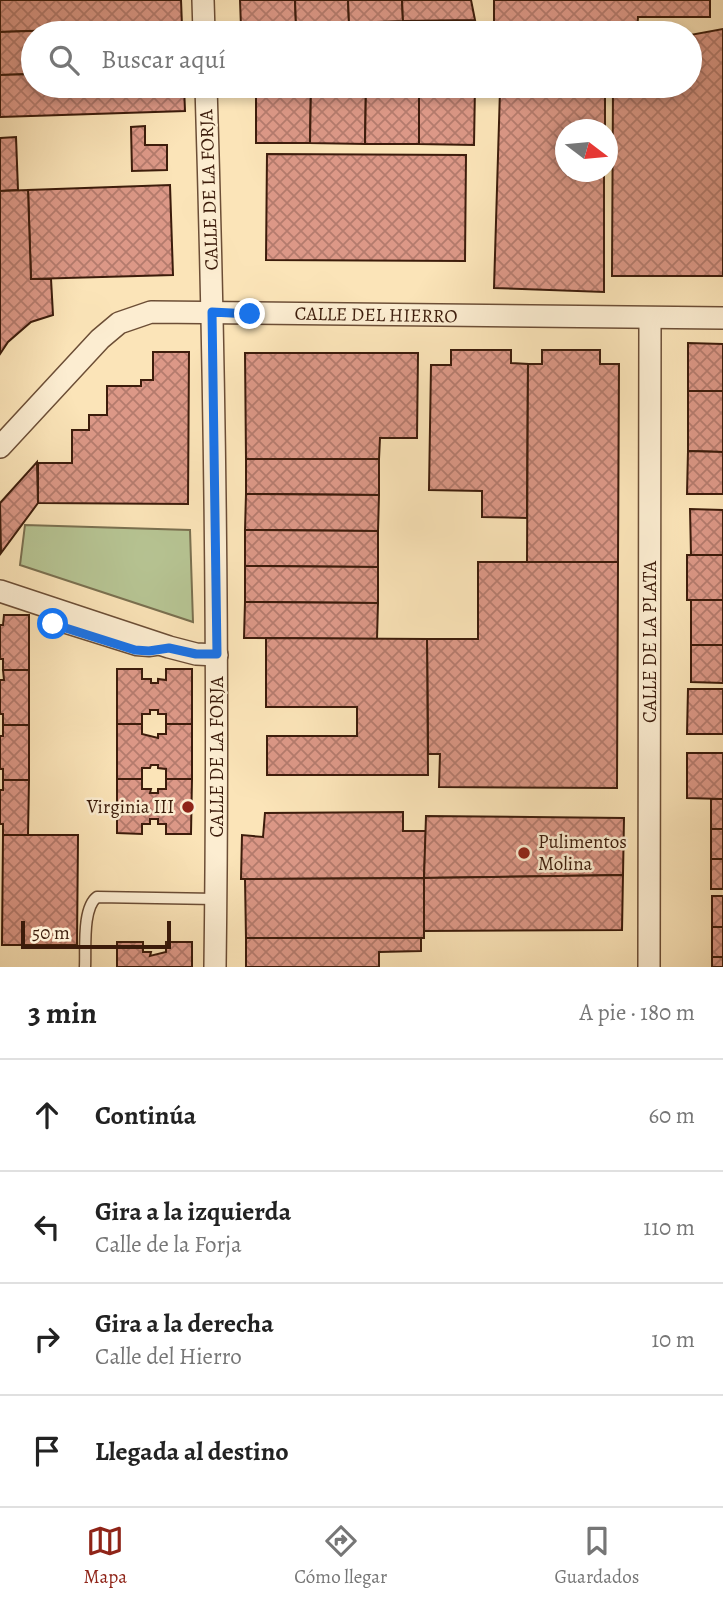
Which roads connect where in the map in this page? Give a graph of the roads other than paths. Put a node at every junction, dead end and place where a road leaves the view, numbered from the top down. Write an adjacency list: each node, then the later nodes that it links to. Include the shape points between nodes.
1 (203, 0): 2 (street)
2 (204, 21)
3 (206, 98): 4 (street, CALLE DE LA FORJA)
4 (212, 312): 5 (street, CALLE DEL HIERRO); 7 (street, CALLE DEL HIERRO, via 151,312 119,323); 11 (street, CALLE DE LA FORJA)
5 (650, 317): 6 (street, CALLE DEL HIERRO); 15 (street, CALLE DE LA PLATA)
6 (723, 317)
7 (0, 447)
8 (0, 591): 10 (street)
9 (53, 624): 10 (lane, via 135,650)
10 (169, 648): 11 (street)
11 (217, 654): 12 (street, CALLE DE LA FORJA)
12 (216, 899): 13 (lane, via 97,897 88,911); 14 (street, CALLE DE LA FORJA)
13 (85, 967)
14 (215, 967)
15 (649, 967)

